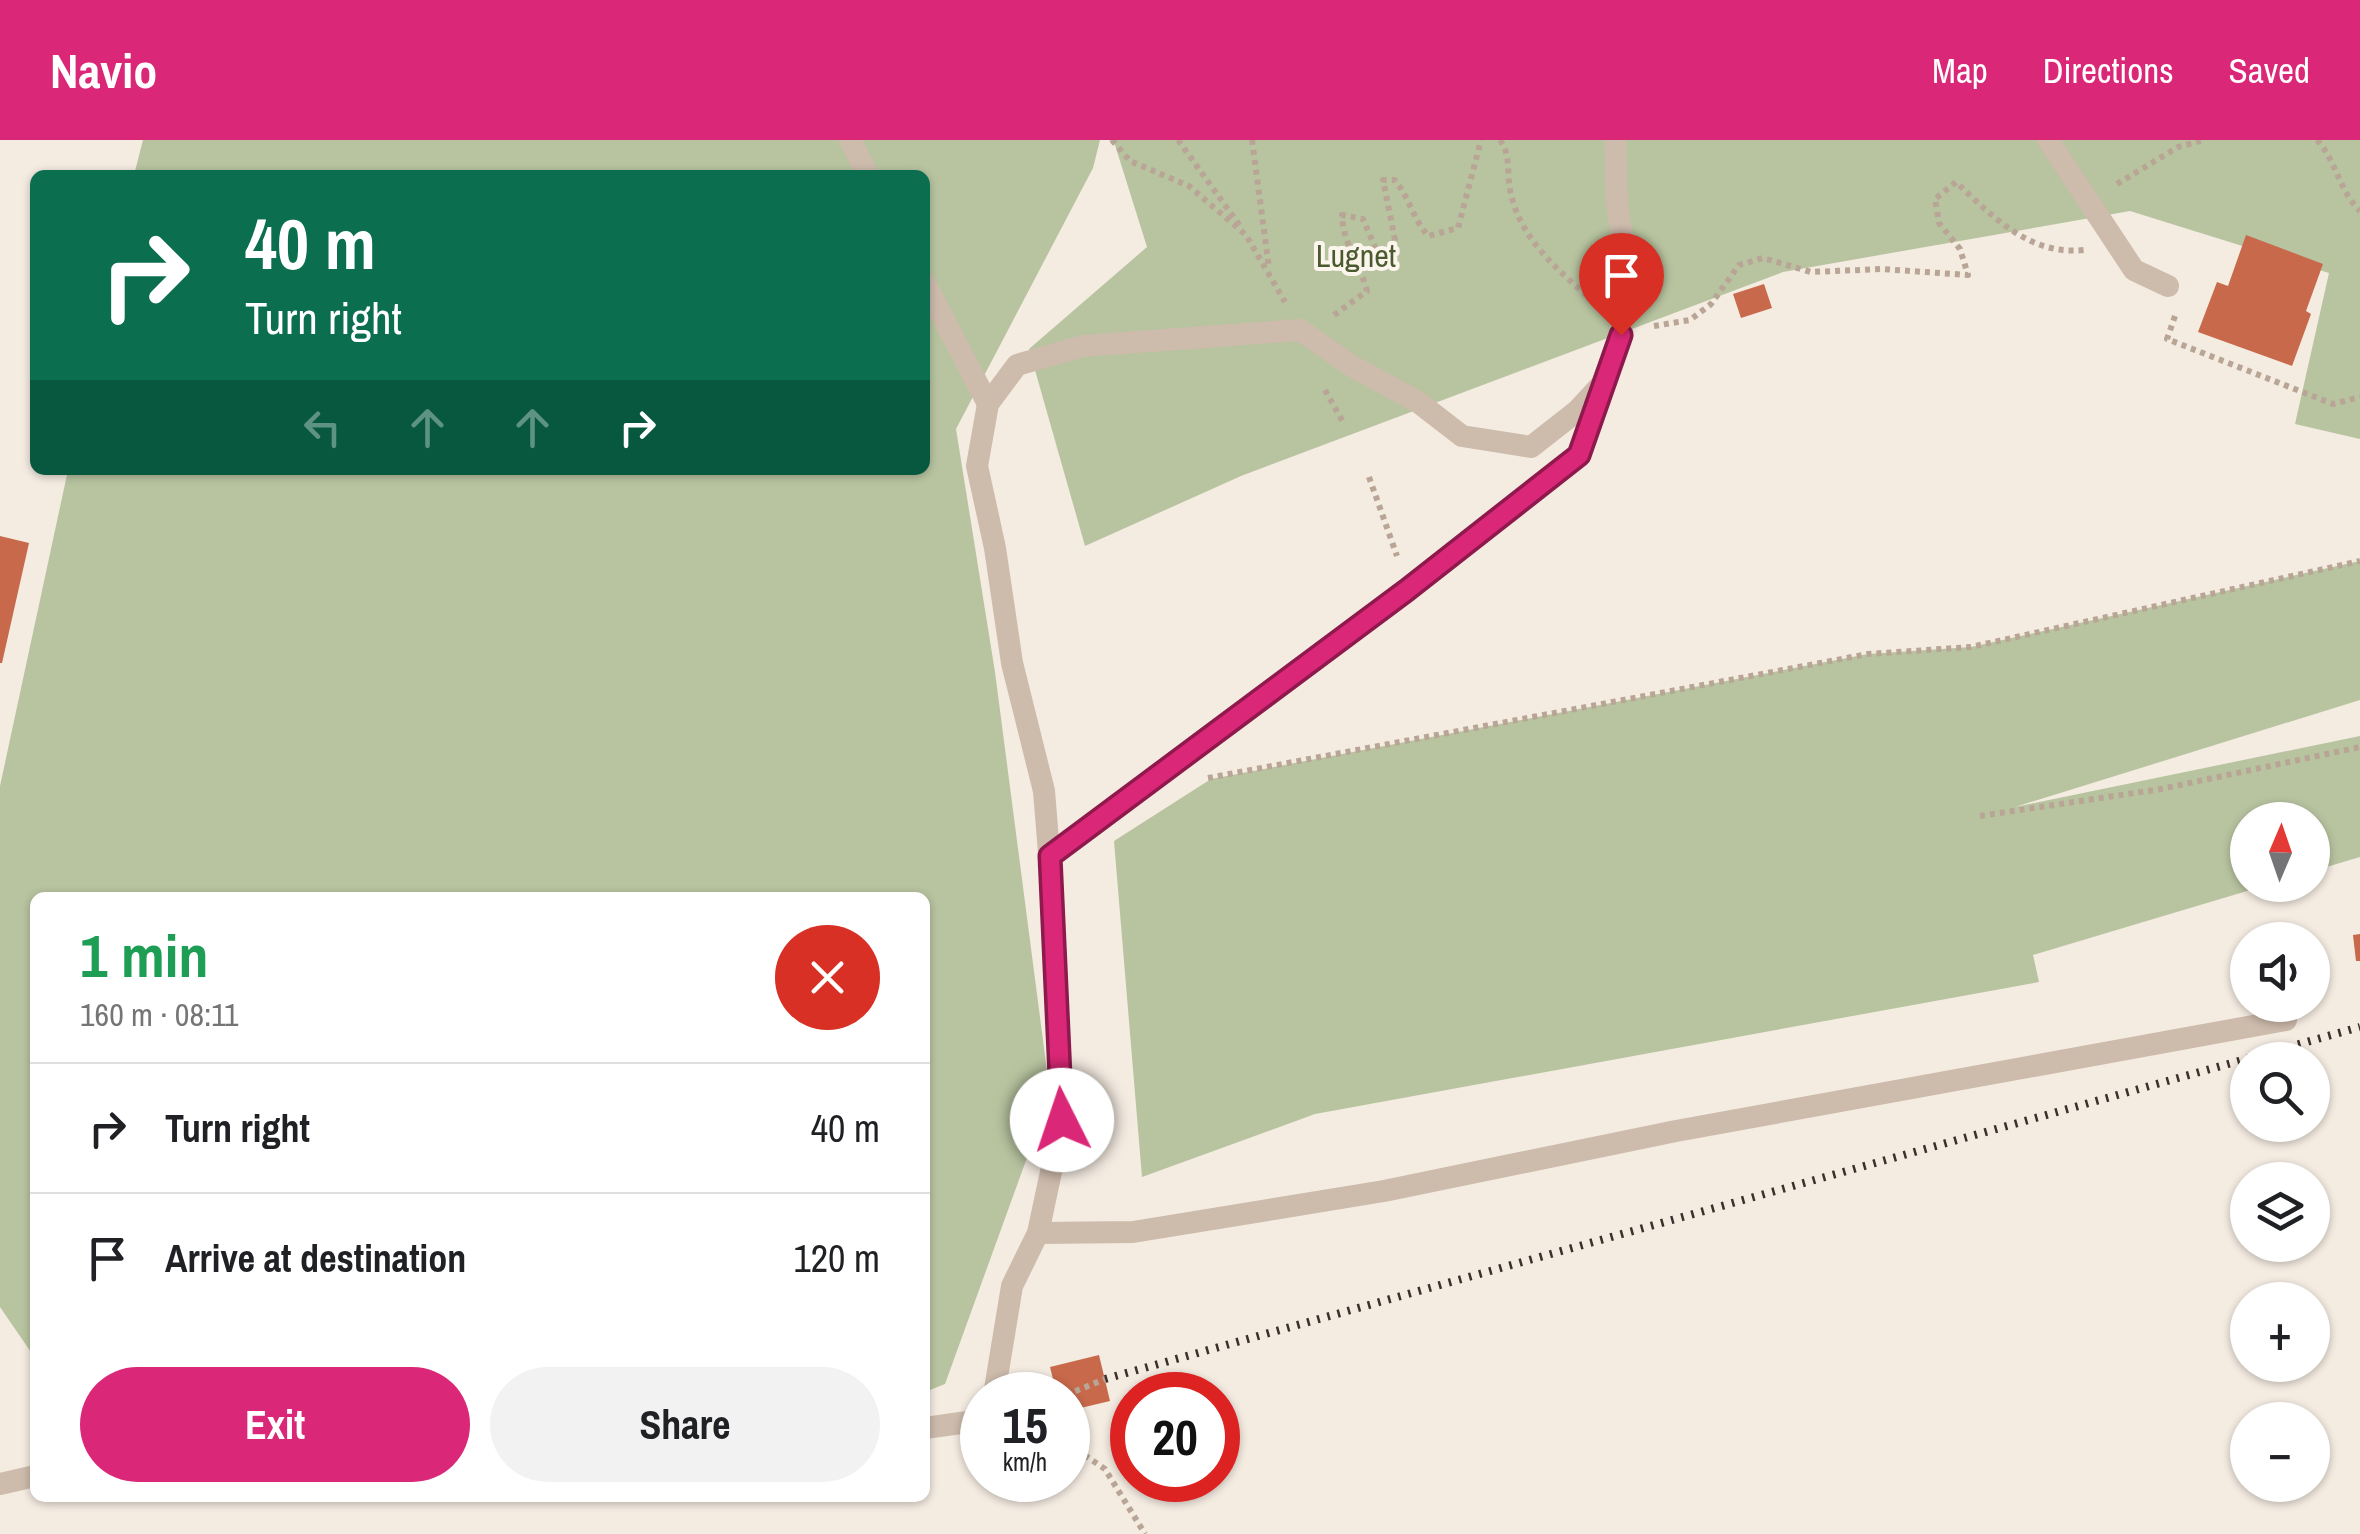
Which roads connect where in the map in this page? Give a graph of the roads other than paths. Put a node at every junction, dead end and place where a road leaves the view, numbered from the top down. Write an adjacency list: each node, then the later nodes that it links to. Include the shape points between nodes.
1 (850, 140): 4 (lane)
2 (1616, 140): 7 (lane, via 1627,270 1621,335)
3 (2048, 140): 5 (lane, via 2134,270)
4 (865, 170)
5 (2168, 286)
6 (930, 293): 8 (lane)
7 (1602, 384): 8 (lane, via 1531,447 1462,436 1300,330 1084,346 1018,364); 9 (lane, via 1579,455)
8 (988, 404): 9 (lane, via 978,466 1012,663 1044,792)
9 (1050, 856): 11 (lane, via 1062,1120)
10 (2275, 1022): 11 (lane, via 1384,1191 1133,1232)
11 (1038, 1233): 12 (lane, via 1012,1286)
12 (998, 1372)
13 (960, 1423): 14 (lane)
14 (930, 1427)
15 (30, 1477): 16 (lane)
16 (0, 1484)

